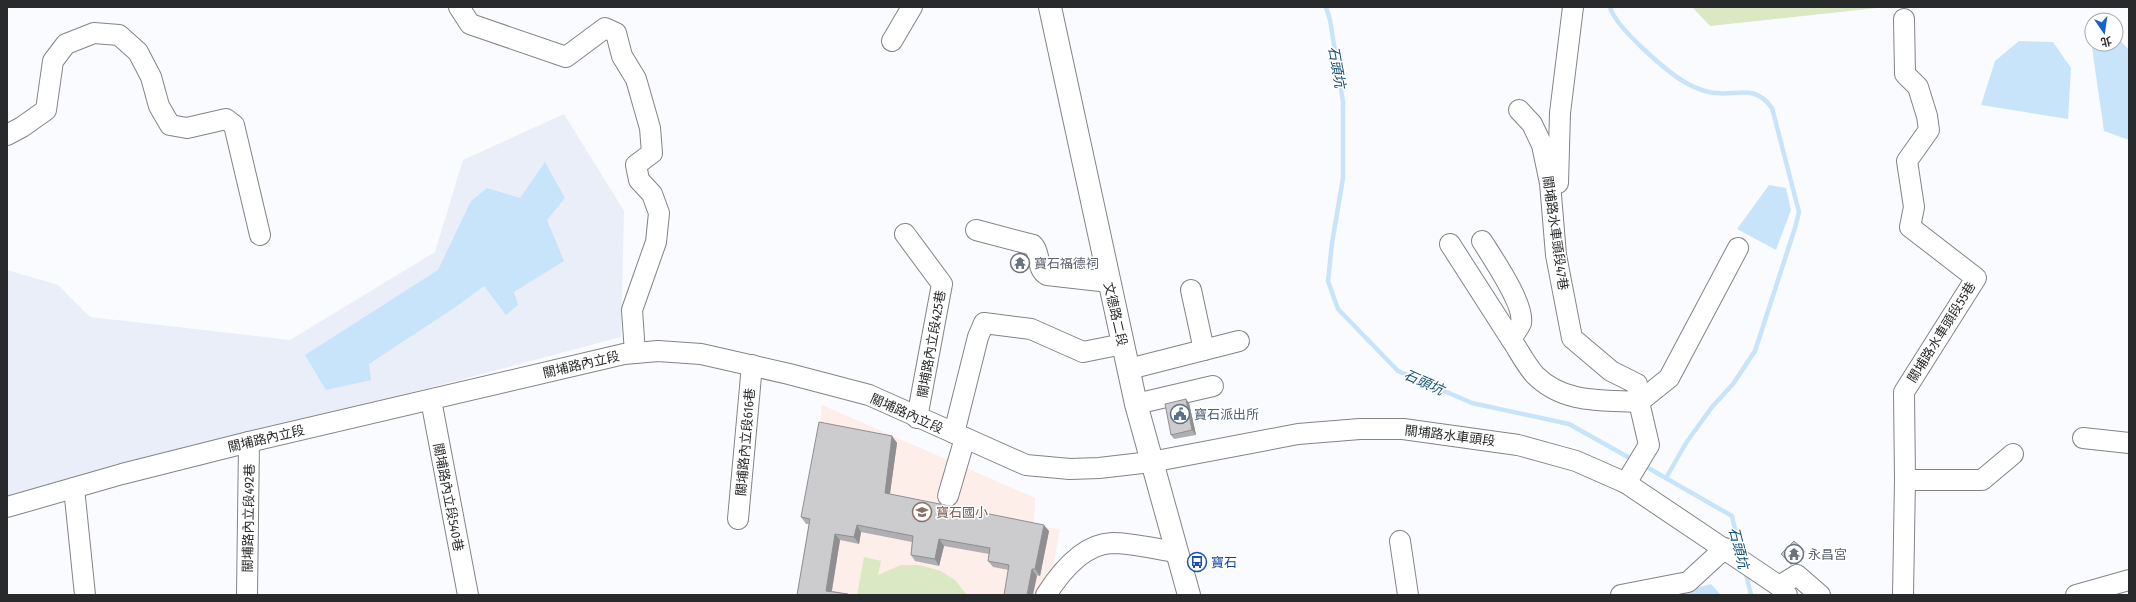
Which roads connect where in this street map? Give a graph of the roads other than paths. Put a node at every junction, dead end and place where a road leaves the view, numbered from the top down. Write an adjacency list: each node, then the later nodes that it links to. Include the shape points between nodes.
1 (459, 7): 22 (street, via 470,24 566,57 605,28 616,33 622,56 636,79 650,128 652,153 636,165 639,180 652,194 659,213 656,242 632,310)
2 (912, 7): 6 (street)
3 (1050, 7): 16 (main road, 文德路二段)
4 (1574, 7): 15 (street, via 1560,113)
5 (1904, 19): 36 (street, 關埔路水車頭段55巷, via 1905,74 1918,87 1929,130 1907,161 1914,207 1910,227 1976,278 1904,392)
6 (892, 41)
7 (1519, 110): 15 (street, 關埔路水車頭段47巷, via 1532,124 1542,145 1550,182)
8 (7, 135): 11 (street, via 46,110 53,61 66,44 94,33 119,35 138,52 151,77 158,106 170,125 187,128 226,119 234,125)
9 (976, 230): 16 (street, via 1033,245 1041,268 1047,275)
10 (905, 234): 29 (street, 關埔路內立段425巷, via 942,284)
11 (260, 235)
12 (1482, 241): 18 (street, via 1518,305 1521,322)
13 (1450, 244): 18 (street)
14 (1738, 248): 27 (street, via 1669,378)
15 (1556, 255): 27 (street, 關埔路水車頭段47巷, via 1572,338 1611,371 1637,384)
16 (1109, 282): 20 (main road, 文德路二段)
17 (1191, 290): 21 (street)
18 (1511, 339): 27 (street, via 1535,374 1551,388 1577,399)
19 (1239, 342): 21 (street)
20 (1123, 344): 24 (main road, 文德路二段); 30 (street, via 1083,352 1031,329 984,323 978,338)
21 (1204, 350): 24 (street)
22 (635, 353): 23 (street, 關埔路內立段, via 658,350 701,354); 26 (street, 關埔路內立段)
23 (752, 366): 29 (street, 關埔路內立段, via 869,395); 41 (street, 關埔路內立段616巷)
24 (1129, 369): 28 (main road, 文德路二段)
25 (1213, 386): 28 (street)
26 (431, 400): 32 (street, 關埔路內立段); 49 (street, 關埔路內立段540巷)
27 (1639, 402): 37 (street, 關埔路水車頭段47巷, via 1649,445)
28 (1136, 404): 35 (main road, 文德路二段)
29 (917, 418): 30 (street, 關埔路內立段)
30 (959, 436): 35 (street, 關埔路內立段, via 1026,465 1070,469); 39 (street)
31 (2083, 438): 33 (street)
32 (249, 442): 38 (street, 關埔路內立段); 48 (street, 關埔路內立段492巷)
33 (2129, 443)
34 (2013, 454): 36 (street, via 1982,480)
35 (1151, 462): 37 (street, 關埔路水車頭段, via 1298,434 1346,429 1403,429 1518,445 1576,461); 44 (main road, 文德路二段)
36 (1905, 480): 55 (street, 關埔路水車頭段55巷)
37 (1626, 483): 43 (street, 關埔路水車頭段)
38 (74, 488): 40 (street, 關埔路內立段); 47 (street)
39 (948, 496)
40 (7, 507)
41 (738, 519)
42 (1400, 541): 52 (street)
43 (1725, 548): 46 (street, 關埔路水車頭段); 53 (street, via 1688,582)
44 (1176, 552): 50 (street, via 1112,543 1098,546 1072,562); 51 (main road, 文德路二段)
45 (2129, 580): 56 (street)
46 (1783, 590): 54 (street, via 1796,574)
47 (85, 595)
48 (247, 595)
49 (468, 595)
50 (1046, 595)
51 (1188, 595)
52 (1408, 595)
53 (1621, 595)
54 (1820, 595)
55 (1903, 595)
56 (2076, 595)

